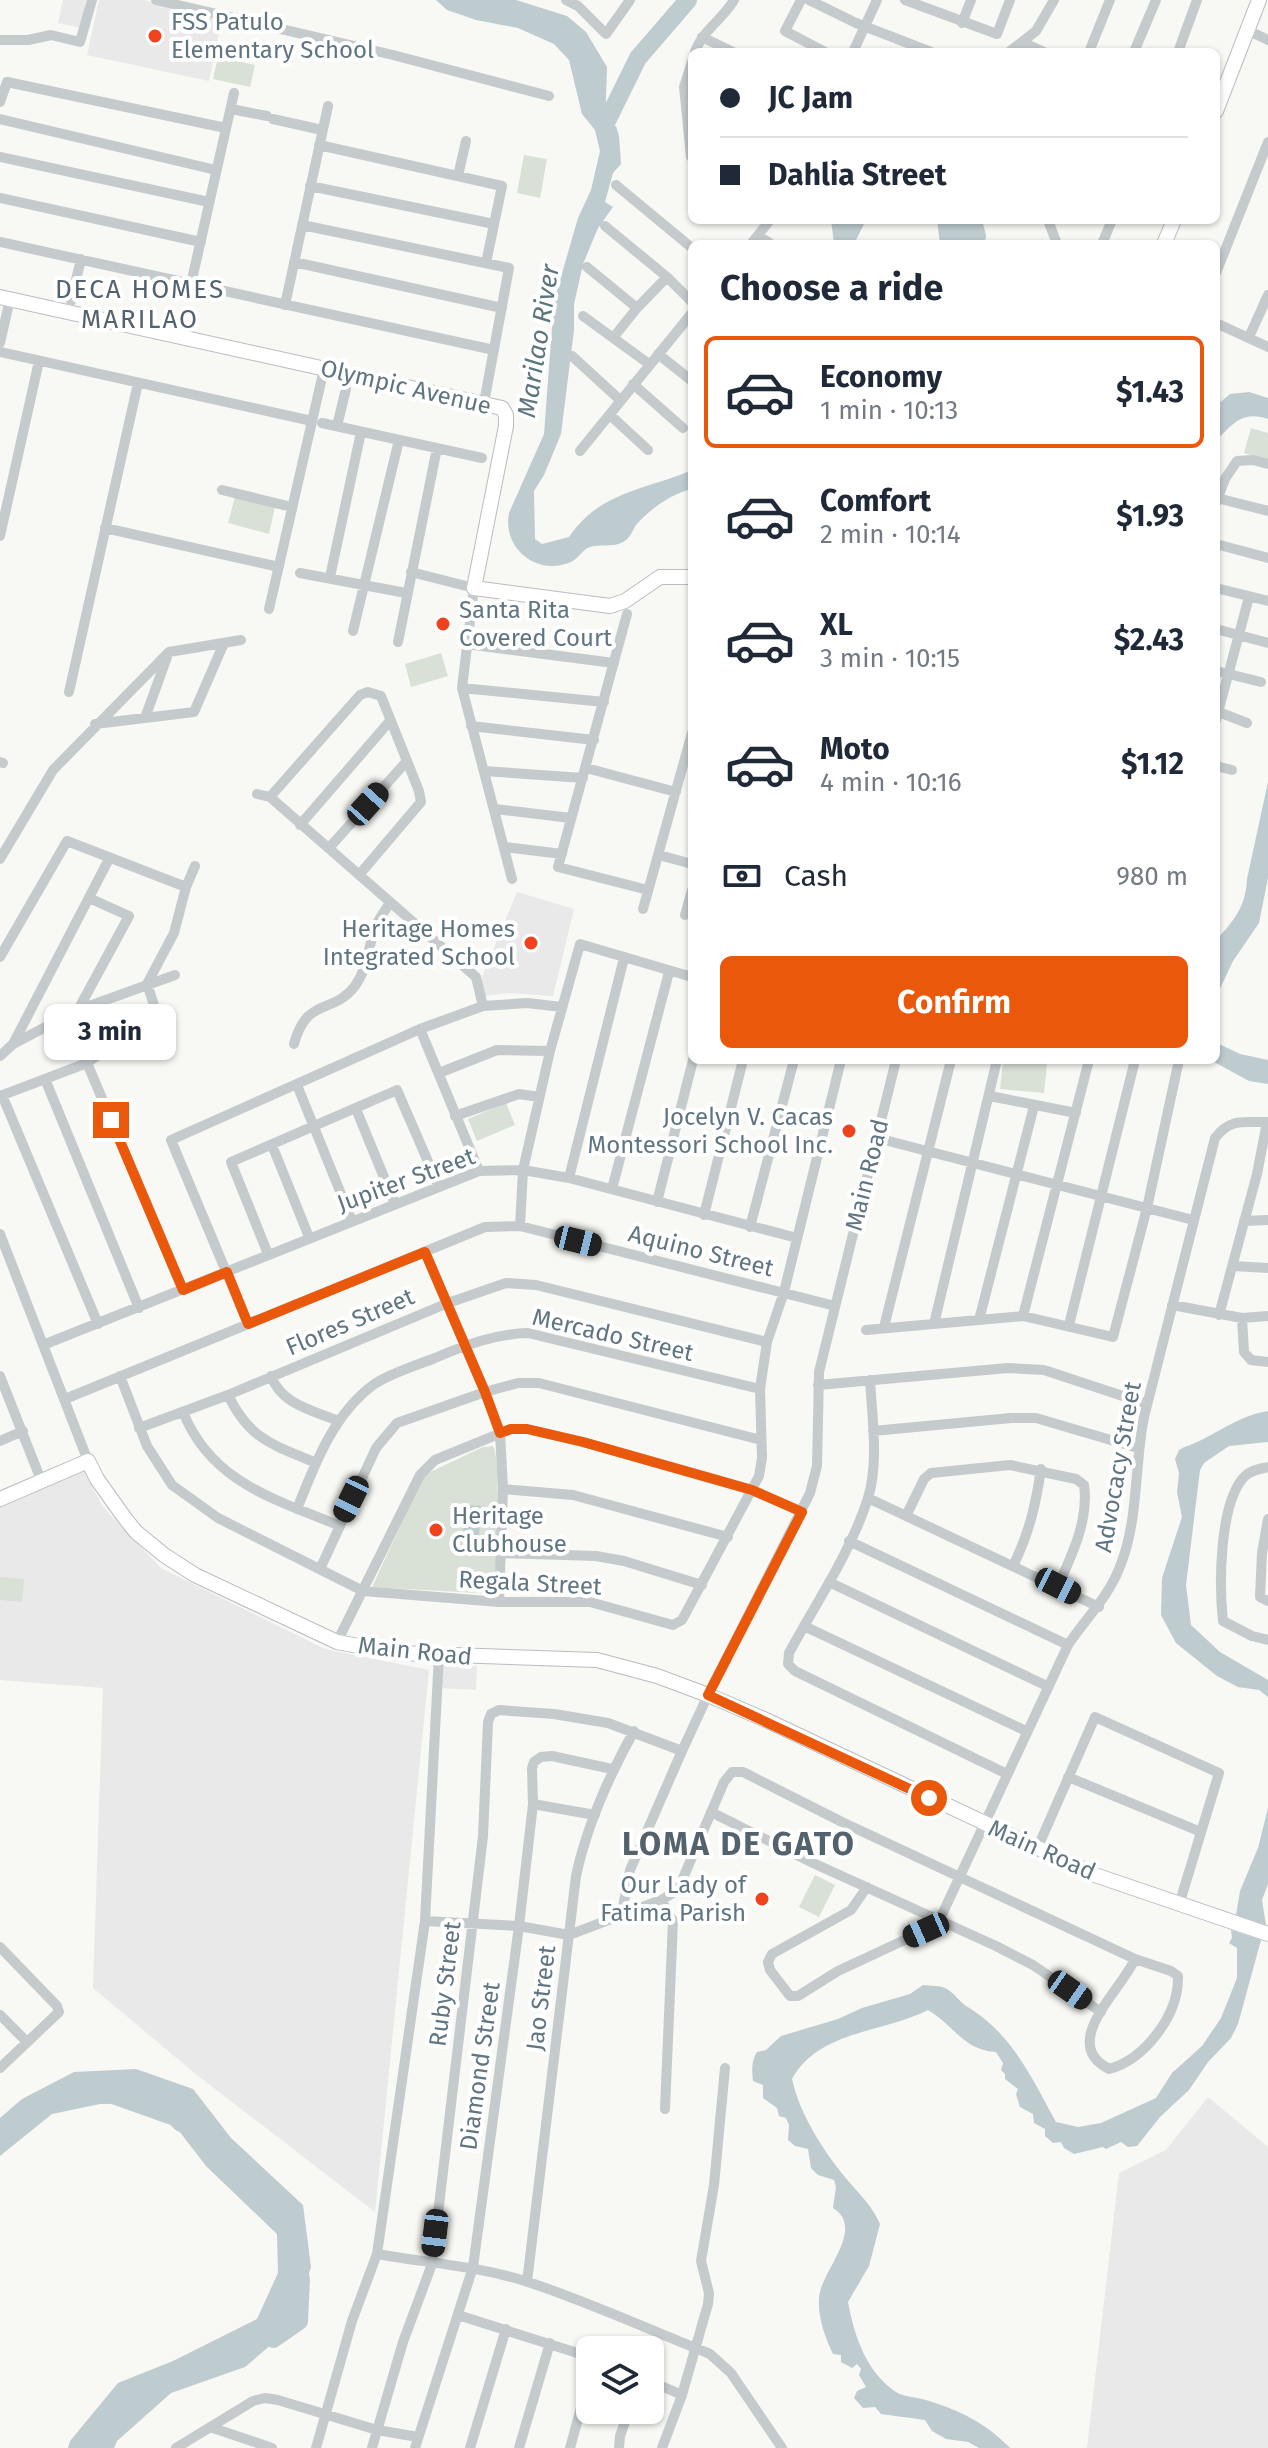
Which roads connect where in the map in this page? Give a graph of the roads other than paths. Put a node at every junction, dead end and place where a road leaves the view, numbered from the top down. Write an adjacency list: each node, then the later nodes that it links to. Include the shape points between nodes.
1 (92, 0): 22 (street, via 80,42 51,35)
2 (156, 0): 37 (street)
3 (566, 0): 17 (street)
4 (630, 0): 17 (street, via 606,34)
5 (734, 0): 21 (street)
6 (801, 0): 27 (street, via 785,31)
7 (809, 0): 19 (street)
8 (877, 0): 19 (street)
9 (905, 0): 18 (street)
10 (971, 0): 18 (street)
11 (1010, 0): 18 (street, via 997,34)
12 (1054, 0): 24 (street, via 1044,20)
13 (1110, 0): 32 (street)
14 (1156, 0): 33 (street)
15 (1197, 0): 34 (street)
16 (1259, 0): 20 (main road)
17 (580, 3)
18 (962, 23)
19 (863, 26): 28 (street); 29 (street)
20 (1247, 30): 23 (street); 38 (main road)
21 (702, 37): 25 (street); 26 (street)
22 (0, 40)
23 (1268, 40)
24 (1022, 42): 30 (street); 31 (street)
25 (697, 48)
26 (725, 48)
27 (817, 48)
28 (855, 48)
29 (921, 48)
30 (1014, 48)
31 (1035, 48)
32 (1091, 48)
33 (1136, 48)
34 (1179, 48)
35 (688, 78): 43 (street)
36 (234, 93): 41 (street)
37 (549, 96)
38 (1220, 101)
39 (0, 102): 44 (street, via 7,82)
40 (328, 106): 45 (street)
41 (231, 109): 44 (street); 45 (street)
42 (0, 119): 50 (street)
43 (688, 127)
44 (226, 128): 50 (street)
45 (322, 130): 48 (street)
46 (466, 141): 51 (street)
47 (1268, 142): 67 (street)
48 (319, 145): 51 (street); 53 (street)
49 (0, 157): 55 (street)
50 (216, 170): 55 (street)
51 (458, 176): 56 (street, via 502,186)
52 (616, 185): 63 (street)
53 (310, 186): 56 (street); 58 (street)
54 (0, 198): 62 (street)
55 (209, 202): 62 (street)
56 (494, 224): 66 (street)
57 (767, 224): 60 (street)
58 (302, 225): 65 (street); 66 (street)
59 (605, 226): 69 (street)
60 (754, 240)
61 (0, 242): 64 (street)
62 (201, 242): 70 (street)
63 (688, 245)
64 (81, 259): 70 (street); 74 (street)
65 (294, 262): 75 (street); 76 (street)
66 (486, 263): 76 (street, via 509,268)
67 (1220, 263)
68 (587, 267): 77 (street)
69 (667, 277): 73 (street); 77 (street)
70 (191, 284): 75 (street)
71 (1268, 295): 82 (street)
72 (5, 298): 81 (street); 91 (main road, Olympic Avenue)
73 (688, 298)
74 (71, 301)
75 (285, 305): 85 (street)
76 (502, 308): 85 (street)
77 (637, 308): 83 (street)
78 (583, 316): 83 (street)
79 (1220, 325): 82 (street)
80 (688, 326): 87 (street)
81 (1, 336)
82 (1249, 337): 84 (street)
83 (613, 338): 90 (street)
84 (1268, 347)
85 (494, 350): 97 (street)
86 (0, 352): 89 (street)
87 (658, 354): 90 (street); 92 (street)
88 (572, 356): 96 (street)
89 (39, 361): 93 (street); 115 (street)
90 (649, 364): 94 (street)
91 (324, 369): 97 (main road, Olympic Avenue); 99 (street)
92 (688, 378)
93 (138, 383): 99 (street); 114 (street)
94 (633, 384): 96 (street); 101 (street)
95 (346, 389): 100 (street)
96 (620, 400): 98 (street)
97 (484, 403): 124 (main road, Olympic Avenue, via 502,408 507,419)
98 (610, 415): 105 (street); 106 (street)
99 (317, 422): 100 (street); 112 (street)
100 (337, 426): 102 (street)
101 (683, 428)
102 (361, 432): 103 (street); 121 (street)
103 (399, 440): 104 (street); 123 (street)
104 (437, 448): 107 (street); 119 (street)
105 (648, 450)
106 (580, 451)
107 (482, 458)
108 (1268, 464): 110 (street, via 1237,461)
109 (222, 490): 112 (street)
110 (1220, 494)
111 (1220, 501): 113 (street)
112 (292, 507): 118 (street)
113 (1268, 511)
114 (105, 528): 118 (street); 145 (street)
115 (0, 536)
116 (1220, 545): 117 (street)
117 (1268, 558)
118 (279, 567): 129 (street)
119 (411, 572): 124 (street); 126 (street)
120 (300, 573): 121 (street)
121 (330, 577): 123 (street)
122 (688, 577): 124 (main road, via 660,577 610,606)
123 (364, 584): 126 (street); 132 (street)
124 (474, 588): 138 (street)
125 (1220, 589): 127 (street)
126 (406, 593): 135 (street)
127 (1249, 597): 128 (street); 133 (street)
128 (1268, 601)
129 (269, 609)
130 (627, 614): 140 (street)
131 (1220, 630): 133 (street)
132 (353, 631)
133 (1238, 634): 137 (street); 142 (street)
134 (241, 640): 136 (street)
135 (398, 642)
136 (224, 643): 139 (street); 149 (street, via 194,712)
137 (1268, 643)
138 (466, 644): 140 (street); 144 (street)
139 (169, 652): 149 (street); 152 (street)
140 (614, 663): 146 (street)
141 (1220, 672): 142 (street)
142 (1228, 674): 143 (street); 147 (street)
143 (1261, 682)
144 (462, 688): 146 (street); 153 (street)
145 (69, 692)
146 (604, 702): 154 (street)
147 (1220, 703)
148 (1220, 715): 151 (street)
149 (145, 718): 152 (street)
150 (389, 722): 156 (street); 163 (street, via 381,696 360,695); 166 (street)
151 (1247, 723)
152 (95, 724): 169 (street, via 53,770)
153 (471, 726): 154 (street); 159 (street)
154 (594, 740): 160 (street)
155 (688, 748): 161 (street)
156 (407, 761): 168 (street); 175 (street, via 421,802)
157 (1220, 767): 158 (street)
158 (1232, 770)
159 (484, 771): 160 (street); 164 (street)
160 (584, 773): 161 (street); 165 (street)
161 (676, 792): 171 (street)
162 (257, 794): 163 (street)
163 (270, 797): 166 (street)
164 (495, 809): 165 (street); 167 (street)
165 (571, 818): 170 (street)
166 (300, 825): 168 (street)
167 (505, 847): 170 (street); 176 (street)
168 (329, 848): 175 (street)
169 (2, 852)
170 (562, 854): 178 (street, via 558,867)
171 (659, 855): 173 (street); 178 (street)
172 (109, 859): 177 (street); 179 (street); 184 (street, via 67,841)
173 (688, 863)
174 (195, 866): 177 (street)
175 (359, 875): 180 (street)
176 (512, 879)
177 (186, 887): 189 (street, via 174,933)
178 (648, 890): 182 (street)
179 (89, 898): 194 (street, via 129,916); 196 (street)
180 (389, 904): 191 (street, via 476,977); 197 (street, via 376,923 365,968 354,987 300,1024)
181 (688, 904): 183 (street)
182 (643, 909)
183 (685, 915)
184 (0, 957)
185 (624, 958): 186 (street); 192 (street, via 580,944); 231 (street)
186 (669, 972): 188 (street); 234 (street)
187 (175, 975): 189 (street)
188 (688, 976)
189 (147, 984): 190 (street); 193 (street)
190 (104, 1001): 194 (street); 200 (street, via 117,1042)
191 (483, 1006): 192 (street); 195 (street)
192 (562, 1007): 198 (street)
193 (155, 1008)
194 (78, 1010): 196 (street)
195 (420, 1029): 211 (street); 213 (street)
196 (13, 1044): 199 (street)
197 (294, 1044)
198 (550, 1051): 211 (street, via 497,1050); 216 (street)
199 (0, 1056)
200 (87, 1063): 212 (street); 254 (street)
201 (692, 1064): 236 (street)
202 (742, 1064): 239 (street)
203 (793, 1064): 245 (street)
204 (840, 1064): 248 (street, Regala Street)
205 (895, 1064): 223 (street, Main Road)
206 (950, 1064): 225 (street)
207 (996, 1064): 215 (street)
208 (1088, 1064): 219 (street)
209 (1134, 1064): 235 (street)
210 (1178, 1064): 238 (street)
211 (439, 1073): 220 (street)
212 (45, 1079): 214 (street); 259 (street)
213 (297, 1085): 222 (street); 253 (street, via 171,1140)
214 (1, 1096): 265 (street)
215 (990, 1096): 217 (street); 226 (street)
216 (539, 1097): 220 (street, via 519,1094); 227 (street)
217 (1034, 1106): 219 (street); 229 (street)
218 (356, 1109): 222 (street); 233 (street, via 397,1090); 237 (street)
219 (1076, 1113): 232 (street)
220 (455, 1116): 228 (street)
221 (1268, 1122): 230 (street); 240 (street, Advocacy Street, via 1224,1126 1215,1138)
222 (314, 1126): 224 (street); 242 (street)
223 (877, 1138): 225 (street); 258 (street, Main Road)
224 (272, 1145): 247 (street); 250 (street, via 231,1162)
225 (928, 1152): 226 (street); 269 (street)
226 (972, 1163): 229 (street); 267 (street)
227 (523, 1170): 228 (street, Jupiter Street); 231 (street, Jupiter Street); 244 (street)
228 (479, 1171): 233 (street, Jupiter Street)
229 (1016, 1174): 232 (street); 264 (street)
230 (1262, 1174): 243 (street)
231 (569, 1178): 234 (street, Jupiter Street)
232 (1059, 1185): 235 (street); 261 (street)
233 (439, 1187): 237 (street, Jupiter Street)
234 (612, 1189): 236 (street, Jupiter Street)
235 (1102, 1196): 238 (street); 268 (street)
236 (657, 1202): 239 (street, Jupiter Street)
237 (395, 1204): 242 (street, Jupiter Street)
238 (1147, 1208): 240 (street); 268 (street, via 1113,1337)
239 (704, 1215): 245 (street, Jupiter Street)
240 (1193, 1220): 257 (street, Advocacy Street)
241 (1268, 1220): 243 (street)
242 (352, 1221): 247 (street, Jupiter Street)
243 (1244, 1221): 251 (street)
244 (520, 1226): 249 (street, Aquino Street, via 485,1227); 255 (street, Aquino Street)
245 (750, 1227): 248 (street, Jupiter Street)
246 (0, 1234): 272 (street)
247 (309, 1237): 250 (street, Jupiter Street)
248 (797, 1238): 255 (street, Regala Street)
249 (425, 1252): 256 (street); 266 (street, Aquino Street)
250 (268, 1254): 253 (street, Jupiter Street)
251 (1233, 1266): 252 (street); 260 (street)
252 (1268, 1268)
253 (227, 1272): 254 (street, Jupiter Street); 266 (street)
254 (183, 1290): 259 (street, Jupiter Street)
255 (784, 1292): 258 (street, Aquino Street); 271 (street, Regala Street)
256 (448, 1303): 271 (street, Flores Street, via 506,1283 536,1285); 273 (street); 277 (street, Flores Street)
257 (1172, 1305): 260 (street); 284 (street, Advocacy Street)
258 (835, 1306): 279 (street, Main Road)
259 (139, 1308): 265 (street, Jupiter Street)
260 (1219, 1315): 263 (street)
261 (1023, 1316): 264 (street); 268 (street)
262 (1268, 1316): 263 (street)
263 (1242, 1318): 274 (street, via 1244,1352 1251,1360)
264 (979, 1320): 267 (street)
265 (98, 1324): 272 (street, Jupiter Street)
266 (248, 1324): 276 (street, Aquino Street)
267 (934, 1324): 269 (street)
268 (1069, 1325)
269 (884, 1327): 270 (street)
270 (866, 1330)
271 (767, 1342): 280 (street, Regala Street)
272 (43, 1345): 283 (street)
273 (465, 1346): 280 (street, Mercado Street, via 528,1333); 281 (street); 286 (street, Mercado Street, via 374,1384)
274 (1268, 1362)
275 (0, 1376): 288 (street)
276 (120, 1376): 283 (street, Aquino Street); 287 (street, Regala Street)
277 (271, 1376): 282 (street, Flores Street); 286 (street, via 287,1400)
278 (870, 1380): 279 (street); 284 (street, via 1008,1368 1044,1370); 289 (street)
279 (818, 1385): 304 (street, Main Road, via 817,1466)
280 (760, 1389): 291 (street, Regala Street)
281 (485, 1392): 290 (street); 291 (street, via 539,1383); 307 (street, via 397,1423 376,1448)
282 (228, 1395): 285 (street, Flores Street); 295 (street, via 251,1432)
283 (65, 1399): 294 (street)
284 (1147, 1404): 293 (street, Advocacy Street)
285 (183, 1412): 287 (street, Flores Street); 303 (street, via 198,1444 217,1466)
286 (338, 1421): 295 (street, Mercado Street)
287 (139, 1428): 312 (street, Regala Street, via 172,1485 218,1518)
288 (23, 1431): 292 (street); 298 (street)
289 (873, 1431): 293 (street, via 1036,1418); 301 (street)
290 (500, 1433): 299 (street); 300 (street, via 527,1429 555,1435); 316 (street, via 435,1460 420,1475)
291 (761, 1440): 300 (street, Regala Street, via 762,1458)
292 (0, 1441)
293 (1138, 1448): 319 (street, Advocacy Street, via 1129,1538)
294 (88, 1461): 298 (main road); 322 (main road, Main Road, via 136,1532 164,1555)
295 (316, 1463): 303 (street, Mercado Street)
296 (1268, 1467): 321 (street, via 1247,1473 1232,1492 1219,1589 1223,1621)
297 (1041, 1469): 305 (street, via 1010,1465 931,1473); 311 (street, via 1036,1506); 315 (street, via 1084,1485 1083,1518)
298 (41, 1480): 302 (main road)
299 (503, 1489): 308 (street, via 573,1495); 310 (street)
300 (752, 1490): 304 (street); 308 (street, Regala Street)
301 (868, 1498): 305 (street); 309 (street)
302 (0, 1499)
303 (297, 1509): 307 (street)
304 (802, 1512): 326 (street, Main Road)
305 (906, 1516): 311 (street)
306 (1268, 1519): 317 (street, via 1260,1597)
307 (338, 1525): 312 (street)
308 (728, 1537): 314 (street, Regala Street)
309 (849, 1541): 313 (street); 323 (street)
310 (502, 1553): 314 (street, via 596,1556); 318 (street)
311 (1014, 1564): 315 (street)
312 (320, 1569): 316 (street, Regala Street)
313 (829, 1582): 320 (street); 325 (street)
314 (702, 1585): 318 (street, Regala Street, via 682,1620 673,1625 590,1602)
315 (1058, 1586): 319 (street)
316 (363, 1591): 318 (street, Regala Street); 322 (street)
317 (1268, 1601)
318 (499, 1602)
319 (1099, 1607): 323 (street, Advocacy Street)
320 (804, 1626): 328 (street); 331 (street, via 789,1653 788,1664 795,1671)
321 (1268, 1640)
322 (337, 1642): 324 (main road, Main Road)
323 (1068, 1645): 325 (street, Advocacy Street)
324 (439, 1655): 326 (main road, Main Road, via 597,1660); 344 (street)
325 (1047, 1686): 328 (street, Advocacy Street)
326 (708, 1695): 329 (street); 336 (main road, Main Road)
327 (634, 1731): 329 (street, Ruby Street); 330 (street, Jao Street); 346 (street, Ruby Street, via 554,1714 491,1714)
328 (1026, 1731): 331 (street, Advocacy Street)
329 (682, 1751): 343 (street, via 630,1870)
330 (612, 1769): 333 (street, Diamond Street, via 541,1757 532,1768); 335 (street, Jao Street)
331 (1007, 1774): 336 (street, Advocacy Street)
332 (1068, 1777): 337 (street); 337 (street, via 1095,1717 1219,1773); 338 (street)
333 (533, 1804): 335 (street); 347 (street, Diamond Street)
334 (711, 1812): 339 (street, via 732,1772 743,1772); 340 (street); 341 (street, via 678,1890)
335 (595, 1815): 349 (street, Jao Street, via 576,1876)
336 (984, 1824): 338 (main road, Main Road); 339 (street, Advocacy Street)
337 (1201, 1832): 342 (street)
338 (1037, 1849): 342 (main road, Main Road)
339 (959, 1876): 345 (street, Advocacy Street); 351 (street)
340 (867, 1887): 345 (street); 345 (street, via 851,1910 772,1954 770,1970 790,1996)
341 (661, 1900): 343 (street); 357 (street, via 673,1921)
342 (1179, 1905): 348 (main road, Main Road)
343 (621, 1917): 349 (street)
344 (425, 1921): 346 (street); 358 (street)
345 (939, 1921): 352 (street, via 1033,1965)
346 (473, 1925): 347 (street); 359 (street, Ruby Street)
347 (519, 1926): 349 (street); 360 (street, Diamond Street)
348 (1268, 1934)
349 (569, 1935): 361 (street, Jao Street)
350 (0, 1947): 354 (street, via 59,2012)
351 (1135, 1959): 352 (street); 352 (street, via 1178,1976 1173,2008 1164,2024 1122,2065 1109,2069 1096,2062 1088,2047)
352 (1101, 2012)
353 (0, 2015): 354 (street)
354 (27, 2042): 355 (street)
355 (0, 2068)
356 (725, 2068): 365 (street, via 701,2261 709,2293)
357 (665, 2109)
358 (377, 2254): 359 (street); 369 (street)
359 (432, 2264): 360 (street); 373 (street, Ruby Street)
360 (473, 2267): 361 (street); 362 (street, Diamond Street)
361 (527, 2282): 365 (street)
362 (458, 2315): 363 (street); 374 (street, Diamond Street)
363 (506, 2329): 364 (street); 379 (street)
364 (550, 2343): 366 (street); 380 (street)
365 (696, 2348): 368 (street); 384 (street, via 731,2373)
366 (576, 2352)
367 (664, 2387): 368 (street)
368 (682, 2395): 383 (street)
369 (326, 2415): 372 (street, via 265,2398); 373 (street); 377 (street)
370 (577, 2424): 381 (street)
371 (624, 2424): 382 (street)
372 (210, 2427): 375 (street); 376 (street)
373 (377, 2430): 374 (street); 378 (street, Ruby Street)
374 (417, 2442)
375 (176, 2448)
376 (272, 2448)
377 (316, 2448)
378 (372, 2448)
379 (470, 2448)
380 (519, 2448)
381 (570, 2448)
382 (619, 2448)
383 (662, 2448)
384 (782, 2448)

